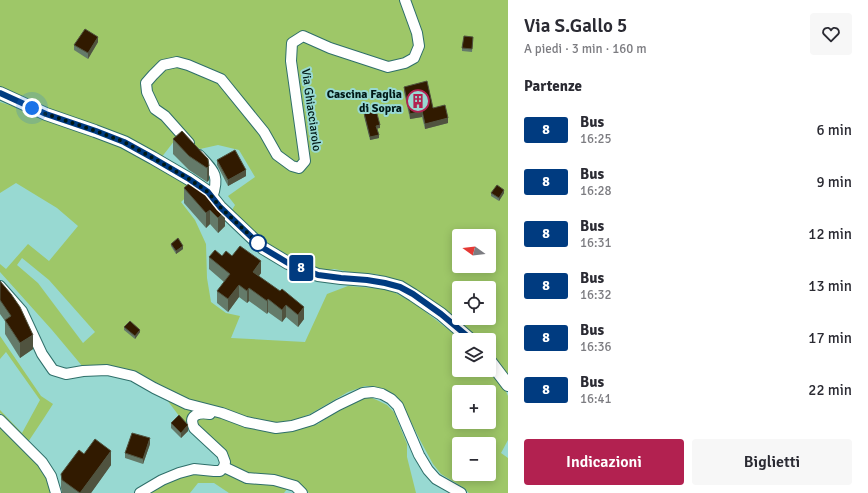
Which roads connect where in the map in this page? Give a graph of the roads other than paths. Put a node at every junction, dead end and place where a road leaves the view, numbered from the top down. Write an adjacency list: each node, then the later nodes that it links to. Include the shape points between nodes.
1 (405, 0): 3 (street, Via Ghiacciarolo, via 419,46 414,58 405,64 388,67 330,48 303,36 292,43 291,61 305,161 298,168 277,155 264,132 221,79 177,62 164,65 153,75 146,83 155,109 165,116 214,171 216,187)
2 (0, 94): 3 (street, via 46,114 124,142 189,179)
3 (212, 198): 5 (street, via 263,248 288,263 318,275 367,280 400,287 441,314)
4 (0, 286): 8 (street, via 22,311 42,354 53,370 66,374 107,370 133,376)
5 (464, 333)
6 (496, 369): 7 (street)
7 (508, 385)
8 (182, 402): 9 (street, via 222,412); 11 (street)
9 (235, 419): 11 (street, via 198,413); 16 (street, via 276,428 292,426 312,420 363,393 382,394 398,406 428,470 436,479)
10 (0, 420): 13 (street, via 42,462 51,476)
11 (192, 423): 12 (street, via 194,428 222,454)
12 (224, 467): 14 (street, via 220,471 194,469 162,480); 15 (street, via 247,478 274,480 295,486)
13 (56, 493)
14 (140, 493)
15 (302, 493)
16 (461, 493)

